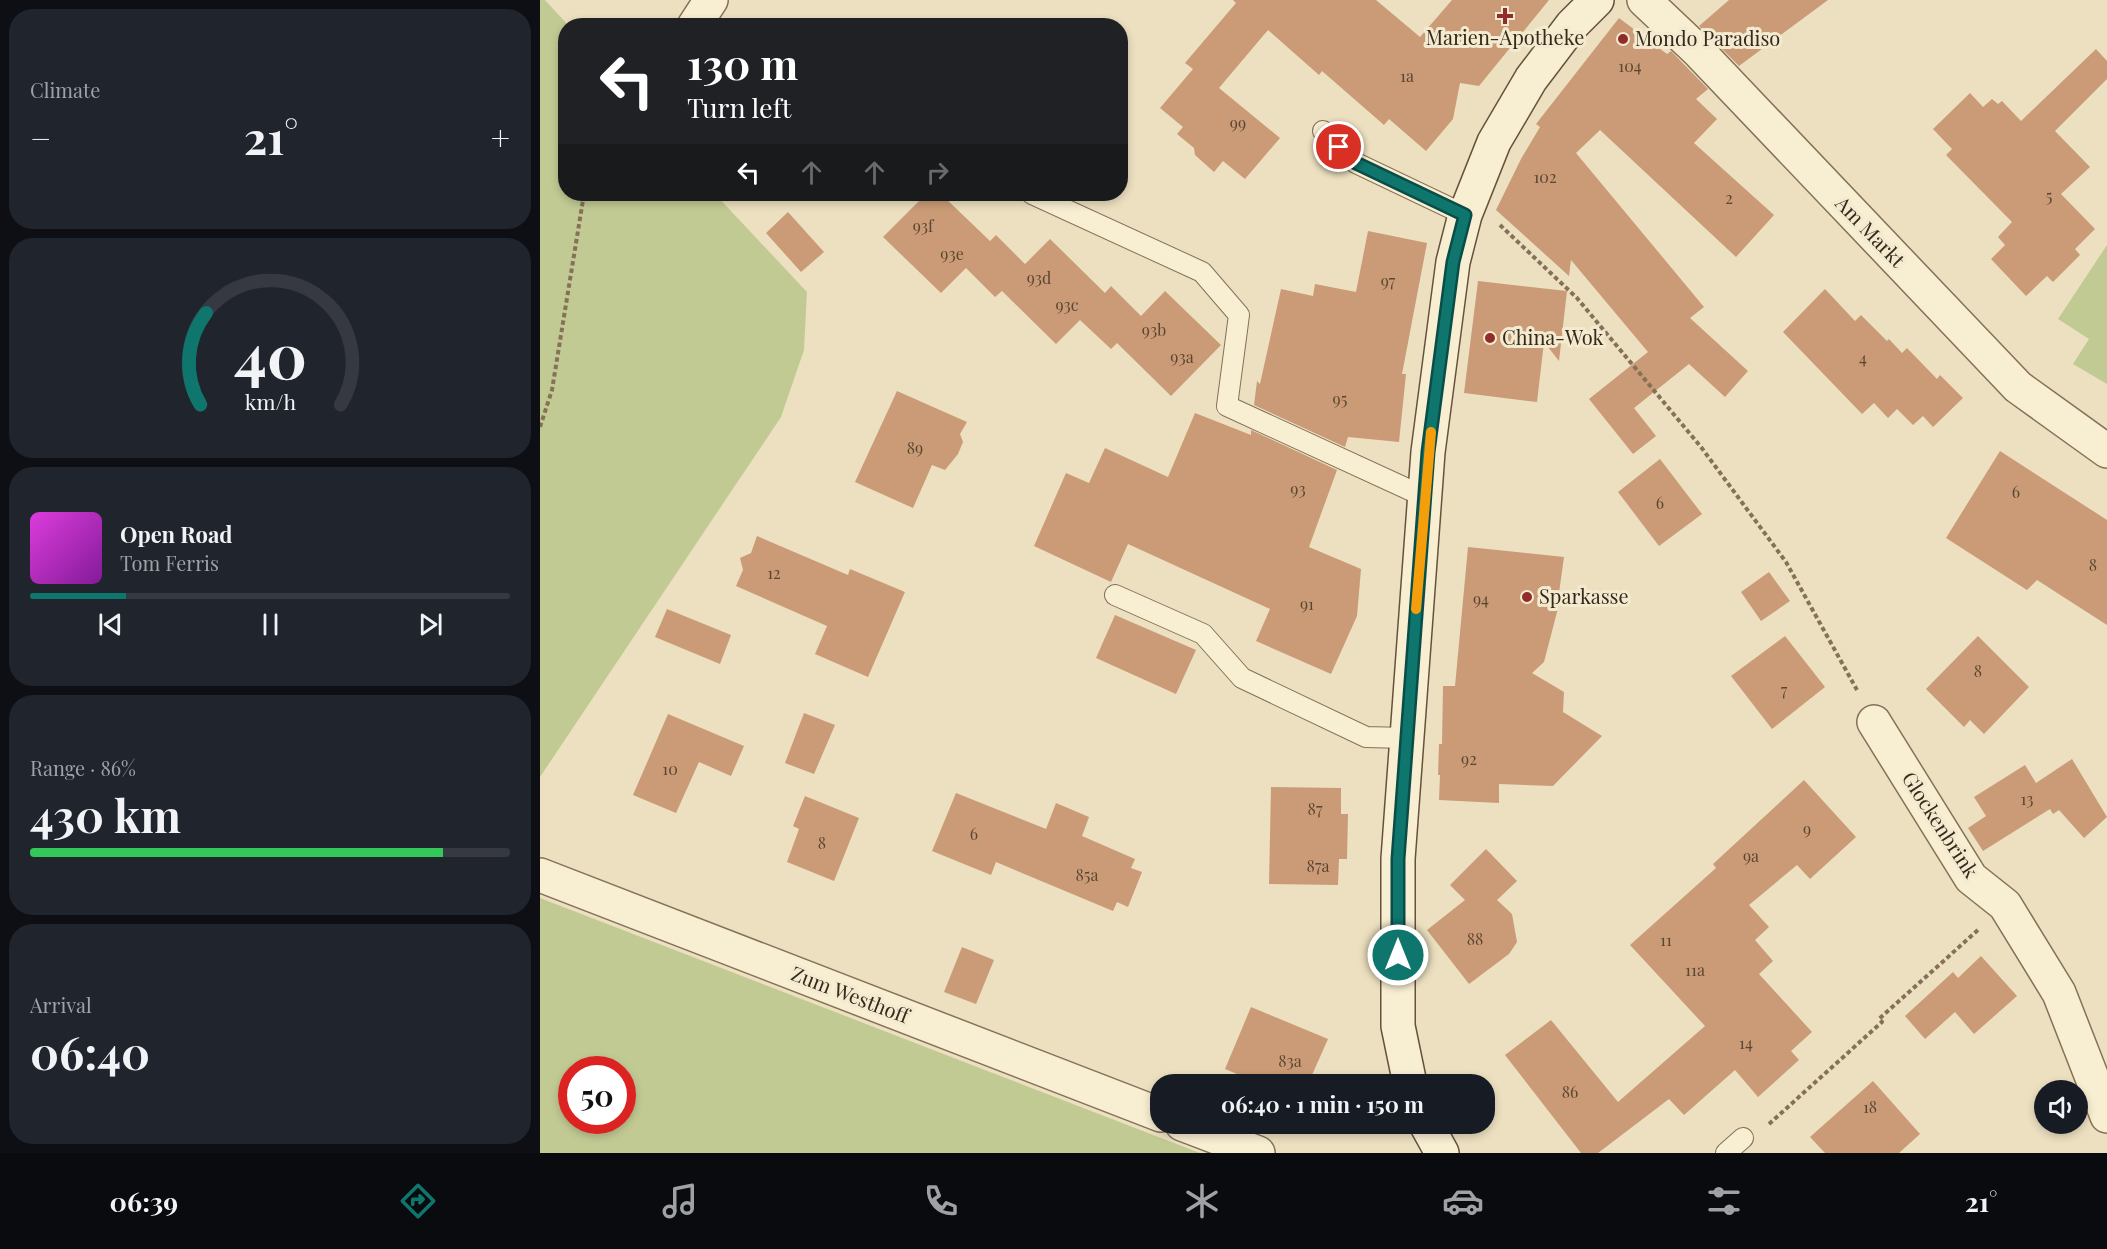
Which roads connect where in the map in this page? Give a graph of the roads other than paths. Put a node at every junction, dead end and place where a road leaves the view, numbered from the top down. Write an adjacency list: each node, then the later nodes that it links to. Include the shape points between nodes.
1 (711, 0): 4 (street)
2 (1597, 0): 7 (street, via 1572,25 1531,79 1494,142)
3 (1644, 0): 8 (street, Am Markt, via 1699,52 2018,387)
4 (699, 18)
5 (1323, 131): 7 (lane, via 1356,163)
6 (1047, 201): 9 (lane, via 1202,272 1239,315 1227,406)
7 (1467, 207): 9 (street, via 1453,262)
8 (2107, 452)
9 (1425, 497): 12 (street)
10 (1115, 595): 12 (lane, via 1203,634 1242,678 1366,737)
11 (1874, 722): 16 (street, Glockenbrink, via 1971,878 2005,905 2059,993)
12 (1406, 738): 14 (street, via 1398,859 1398,1014)
13 (540, 875): 15 (street, Zum Westhoff)
14 (1408, 1074)
15 (1150, 1111)
16 (2107, 1116)
17 (1208, 1134): 20 (street)
18 (1432, 1134): 21 (street)
19 (1743, 1138): 22 (lane)
20 (1258, 1153)
21 (1442, 1153)
22 (1726, 1153)

